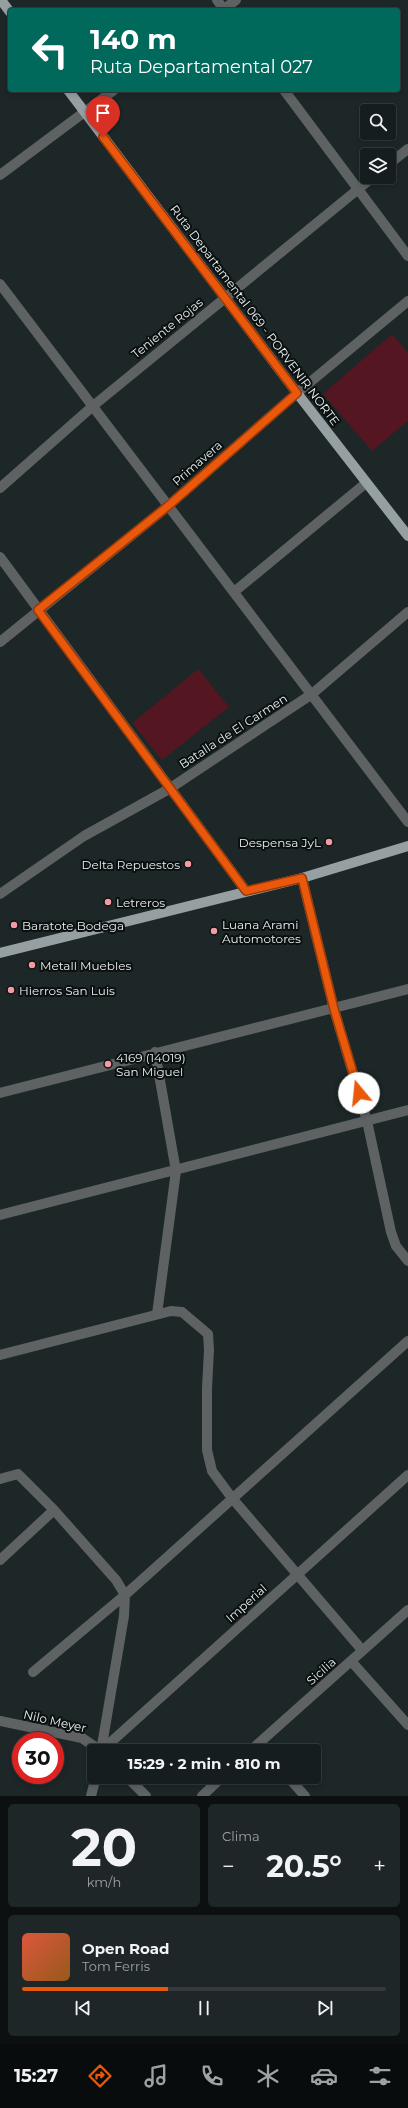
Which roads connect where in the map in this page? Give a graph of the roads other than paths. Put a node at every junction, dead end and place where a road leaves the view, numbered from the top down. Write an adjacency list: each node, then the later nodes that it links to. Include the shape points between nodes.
1 (1, 0): 6 (main road)
2 (216, 0): 4 (street)
3 (236, 0): 5 (street)
4 (222, 8)
5 (226, 8)
6 (8, 9)
7 (69, 92): 10 (main road, Ruta Departamental 069 - PORVENIR NORTE)
8 (111, 92): 10 (street)
9 (285, 92): 15 (street)
10 (84, 112): 13 (street); 18 (main road, Ruta Departamental 069 - PORVENIR NORTE)
11 (408, 149): 12 (street)
12 (396, 158)
13 (0, 175)
14 (364, 184): 15 (street, Teniente Rojas)
15 (357, 189): 16 (street); 18 (street, Teniente Rojas)
16 (408, 256)
17 (0, 284): 21 (street)
18 (226, 297): 20 (main road, Ruta Departamental 069 - PORVENIR NORTE); 21 (street, Teniente Rojas)
19 (408, 301): 20 (street, Primavera)
20 (297, 393): 22 (main road, Ruta Departamental 069 - PORVENIR NORTE); 24 (street, Primavera)
21 (93, 406): 23 (street, Teniente Rojas); 24 (street)
22 (366, 482): 25 (main road, Ruta Departamental 069 - PORVENIR NORTE); 27 (street)
23 (0, 488)
24 (168, 506): 27 (street); 28 (street, Primavera)
25 (408, 536)
26 (0, 557): 28 (street)
27 (234, 592): 31 (street)
28 (38, 610): 30 (street, Primavera); 32 (street)
29 (408, 612): 31 (street, Batalla de El Carmen)
30 (0, 642)
31 (312, 694): 32 (street, Batalla de El Carmen); 33 (street)
32 (169, 789): 36 (street); 37 (street, Batalla de El Carmen, via 84,836)
33 (408, 822)
34 (408, 846): 35 (main road)
35 (302, 878): 36 (main road); 40 (street)
36 (246, 891): 38 (main road)
37 (0, 894)
38 (0, 953)
39 (408, 989): 40 (street)
40 (334, 1009): 41 (street); 44 (street)
41 (155, 1052): 42 (street); 45 (street)
42 (0, 1093)
43 (408, 1110): 44 (street)
44 (367, 1121): 45 (street); 47 (street, via 391,1232 396,1246)
45 (176, 1171): 46 (street); 48 (street)
46 (0, 1215)
47 (408, 1261)
48 (157, 1314): 50 (street); 53 (street, via 182,1312 208,1334 210,1350 207,1450 212,1471)
49 (408, 1341): 53 (street)
50 (0, 1355)
51 (408, 1475): 56 (street, Imperial)
52 (0, 1478): 54 (street, via 18,1474)
53 (232, 1498): 56 (street); 57 (street)
54 (54, 1510): 55 (street); 57 (street, via 116,1580)
55 (0, 1560)
56 (297, 1574): 59 (street); 66 (street, Imperial)
57 (125, 1595): 61 (street); 65 (street, via 124,1616)
58 (408, 1610): 59 (street, Sicilia)
59 (362, 1650): 60 (street, Sicilia)
60 (351, 1661): 63 (street); 67 (street, Sicilia)
61 (34, 1672)
62 (0, 1721): 64 (street, Nilo Meyer, via 82,1738)
63 (408, 1725)
64 (91, 1744)
65 (102, 1744)
66 (109, 1744)
67 (265, 1744)
68 (95, 1784): 72 (street)
69 (134, 1784): 73 (street)
70 (215, 1784): 74 (street)
71 (294, 1784): 75 (street)
72 (92, 1796)
73 (146, 1796)
74 (202, 1796)
75 (305, 1796)

